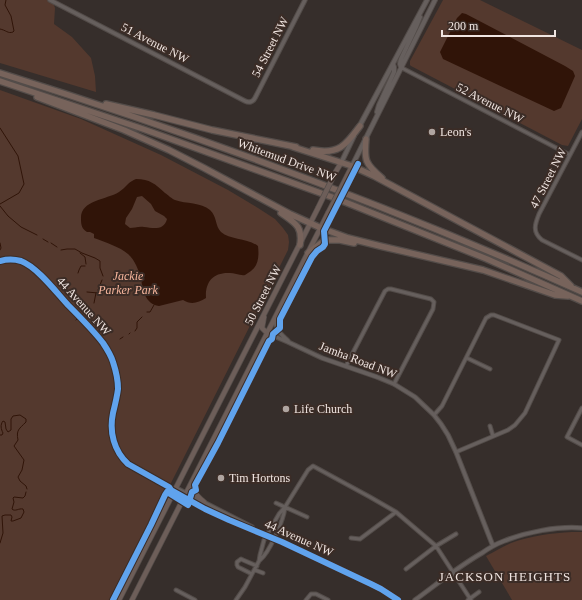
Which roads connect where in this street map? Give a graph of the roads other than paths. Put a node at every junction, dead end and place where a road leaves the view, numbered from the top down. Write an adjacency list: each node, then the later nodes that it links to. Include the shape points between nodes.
1 (50, 0): 10 (street, 51 Avenue NW, via 245,101)
2 (305, 0): 10 (street, 54 Street NW)
3 (435, 0): 6 (main road, 50 Street NW)
4 (426, 2): 5 (main road, 50 Street NW); 6 (main road, via 399,63)
5 (393, 64): 11 (main road, via 394,72); 12 (main road, 50 Street NW)
6 (402, 68): 11 (main road, 50 Street NW); 16 (street, 52 Avenue NW)
7 (0, 73): 9 (highway, Whitemud Drive NW)
8 (0, 81): 20 (highway, via 169,150); 30 (highway, Whitemud Drive NW, via 327,195)
9 (79, 98): 15 (highway); 28 (highway, Whitemud Drive NW, via 331,188 490,251)
10 (252, 101)
11 (375, 120): 14 (main road, 50 Street NW)
12 (360, 126): 15 (highway, via 349,140 336,150 323,152); 17 (main road, 50 Street NW)
13 (582, 132): 16 (street, 47 Street NW)
14 (366, 139): 18 (main road, 50 Street NW); 19 (highway, via 367,163)
15 (293, 147): 17 (highway)
16 (570, 155): 27 (street, 47 Street NW, via 535,223 535,230 539,237)
17 (341, 163): 18 (highway); 21 (main road, 50 Street NW, bridge)
18 (352, 166): 19 (highway); 22 (main road, 50 Street NW, bridge)
19 (390, 184): 28 (highway, via 561,276)
20 (266, 202): 21 (highway); 23 (highway, via 298,227 301,234)
21 (310, 223): 22 (highway); 23 (main road, 50 Street NW)
22 (321, 228): 24 (highway); 25 (main road, 50 Street NW)
23 (300, 245): 32 (main road, 50 Street NW)
24 (380, 246): 25 (highway, via 325,240); 30 (highway, via 482,270 555,295)
25 (308, 253): 33 (main road, 50 Street NW)
26 (0, 260): 47 (street, 44 Avenue NW, via 21,261 35,270 103,343 112,360 117,379 118,390 111,424 118,453 128,464 170,487 173,486)
27 (582, 260)
28 (574, 289): 29 (highway, Whitemud Drive NW)
29 (582, 292)
30 (572, 296): 31 (highway, Whitemud Drive NW)
31 (582, 301)
32 (266, 311): 34 (main road, via 262,328); 47 (main road, 50 Street NW)
33 (275, 318): 34 (main road, 50 Street NW); 35 (street, via 276,328)
34 (267, 333): 35 (street, Jamha Road NW); 46 (main road, 50 Street NW)
35 (288, 342): 37 (street, Jamha Road NW)
36 (466, 358): 38 (street); 41 (street, via 442,406); 43 (street, via 486,318 491,315 559,340 525,413 515,425)
37 (346, 366): 39 (street, Jamha Road NW); 39 (street, via 385,291 391,289 431,299 434,302 433,309)
38 (490, 370)
39 (394, 384): 41 (street, Jamha Road NW, via 415,397)
40 (582, 408): 44 (street, via 567,437)
41 (434, 415): 45 (street, Jamha Road NW)
42 (490, 426): 43 (street)
43 (493, 436): 45 (street)
44 (582, 445)
45 (456, 452): 60 (street, Jamha Road NW)
46 (195, 475): 48 (main road, 50 Street NW); 49 (main road, via 194,490)
47 (175, 490): 48 (street, 44 Avenue NW); 71 (main road, 50 Street NW)
48 (185, 495): 49 (street, 44 Avenue NW); 56 (street, 44 Avenue NW, via 205,509); 72 (main road, 50 Street NW)
49 (204, 502): 56 (street, 44 Avenue NW)
50 (276, 503): 51 (street)
51 (286, 507): 52 (street, via 313,466); 53 (street); 56 (street); 57 (street)
52 (396, 512): 58 (street, via 360,539); 59 (street)
53 (307, 517)
54 (582, 528): 60 (street, via 549,529)
55 (456, 534): 59 (street)
56 (267, 535): 57 (street, 44 Avenue NW); 61 (street)
57 (274, 538): 61 (street, via 264,558); 77 (street, 44 Avenue NW, via 371,584)
58 (351, 538)
59 (436, 546): 63 (street); 65 (street)
60 (493, 546): 65 (street)
61 (259, 561): 62 (street)
62 (257, 566): 64 (street); 67 (street, via 241,559 237,562 238,567)
63 (406, 569)
64 (255, 570): 66 (street); 67 (street)
65 (453, 572): 70 (street); 78 (street)
66 (263, 573)
67 (252, 574): 74 (street)
68 (176, 590): 73 (street)
69 (479, 592): 70 (street)
70 (470, 599)
71 (119, 600)
72 (132, 600)
73 (196, 600)
74 (236, 600)
75 (306, 600): 76 (street, via 310,594)
76 (328, 600)
77 (398, 600)
78 (415, 600)

